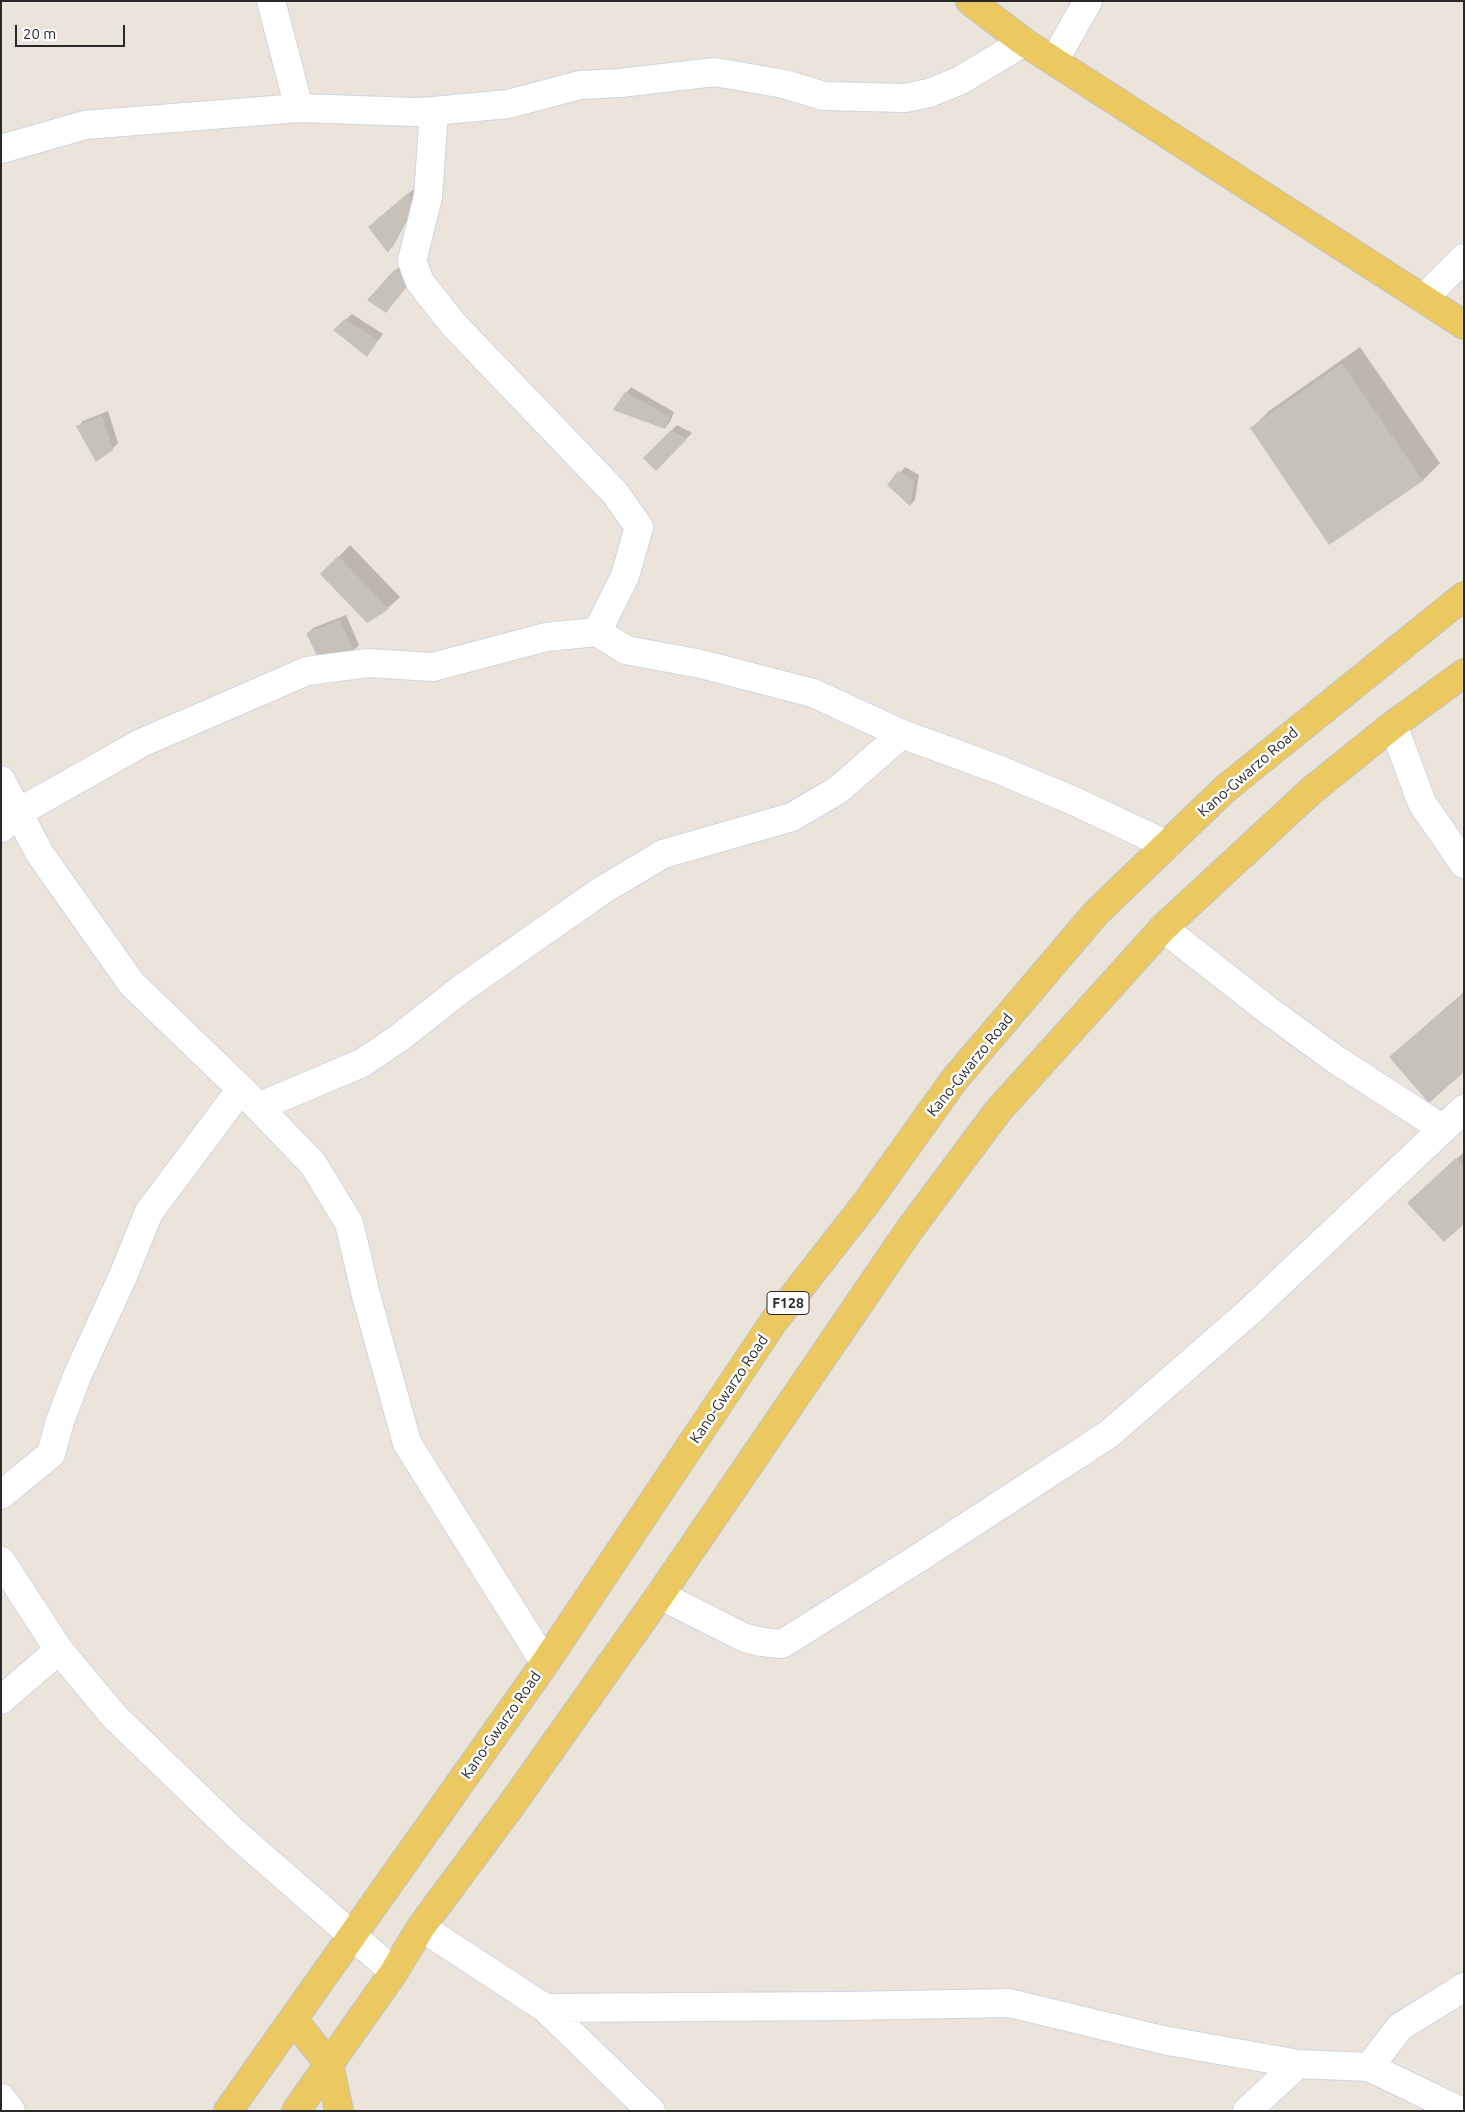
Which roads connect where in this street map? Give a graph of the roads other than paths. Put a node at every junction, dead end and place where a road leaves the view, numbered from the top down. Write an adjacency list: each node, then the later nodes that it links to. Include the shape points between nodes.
1 (271, 1): 6 (street)
2 (970, 1): 4 (main road)
3 (1088, 1): 5 (street)
4 (1024, 42): 5 (main road); 7 (street, via 959,82 905,98 824,96 784,84 715,72 580,85 508,104)
5 (1054, 61): 10 (main road)
6 (299, 108): 7 (street); 8 (street, via 85,125)
7 (434, 110): 13 (street, via 428,197 412,261 420,282 452,324 614,493 639,527 625,576)
8 (1, 149)
9 (1464, 258): 10 (street)
10 (1423, 299): 11 (main road)
11 (1464, 325)
12 (1464, 596): 19 (main road, Kano-Gwarzo Road / F128, via 1225,789)
13 (597, 632): 16 (street, via 626,650 701,664 813,693); 18 (street, via 546,637 433,667 368,663 307,671 141,743)
14 (1464, 672): 15 (main road)
15 (1393, 725): 20 (street, via 1422,803); 21 (main road, via 1311,791)
16 (902, 734): 19 (street, via 1066,798); 22 (street, via 838,790 792,817 663,854 600,891 362,1063)
17 (1, 780): 18 (street)
18 (10, 820): 22 (street, via 40,854 132,984)
19 (1167, 845): 29 (main road, Kano-Gwarzo Road / F128, via 1096,913 954,1080 867,1202 774,1321)
20 (1464, 864)
21 (1163, 928): 24 (street, via 1335,1060); 27 (main road, via 992,1119 904,1236)
22 (249, 1098): 25 (street, via 149,1212 78,1374 51,1454); 29 (street, via 313,1164 349,1222 407,1443)
23 (1464, 1110): 24 (street)
24 (1443, 1129): 27 (street, via 1249,1312 1109,1434 782,1644 745,1638)
25 (1, 1495)
26 (1, 1561): 28 (street)
27 (660, 1595): 31 (main road)
28 (58, 1650): 30 (street); 32 (street, via 121,1723 235,1833)
29 (545, 1663): 32 (main road, Kano-Gwarzo Road / F128)
30 (1, 1700)
31 (421, 1927): 33 (main road); 35 (street)
32 (352, 1936): 33 (street); 36 (main road, Kano-Gwarzo Road / F128)
33 (394, 1972): 37 (main road)
34 (1464, 1986): 39 (street, via 1400,2027)
35 (546, 2008): 38 (street, via 1009,2003 1163,2040); 45 (street)
36 (293, 2019): 37 (main road); 42 (main road, Kano-Gwarzo Road / F128)
37 (329, 2064): 43 (main road); 44 (main road)
38 (1298, 2064): 39 (street); 46 (street)
39 (1369, 2066): 47 (street)
40 (1, 2098): 41 (street)
41 (11, 2111)
42 (228, 2111)
43 (296, 2111)
44 (340, 2111)
45 (651, 2111)
46 (1247, 2111)
47 (1460, 2111)

